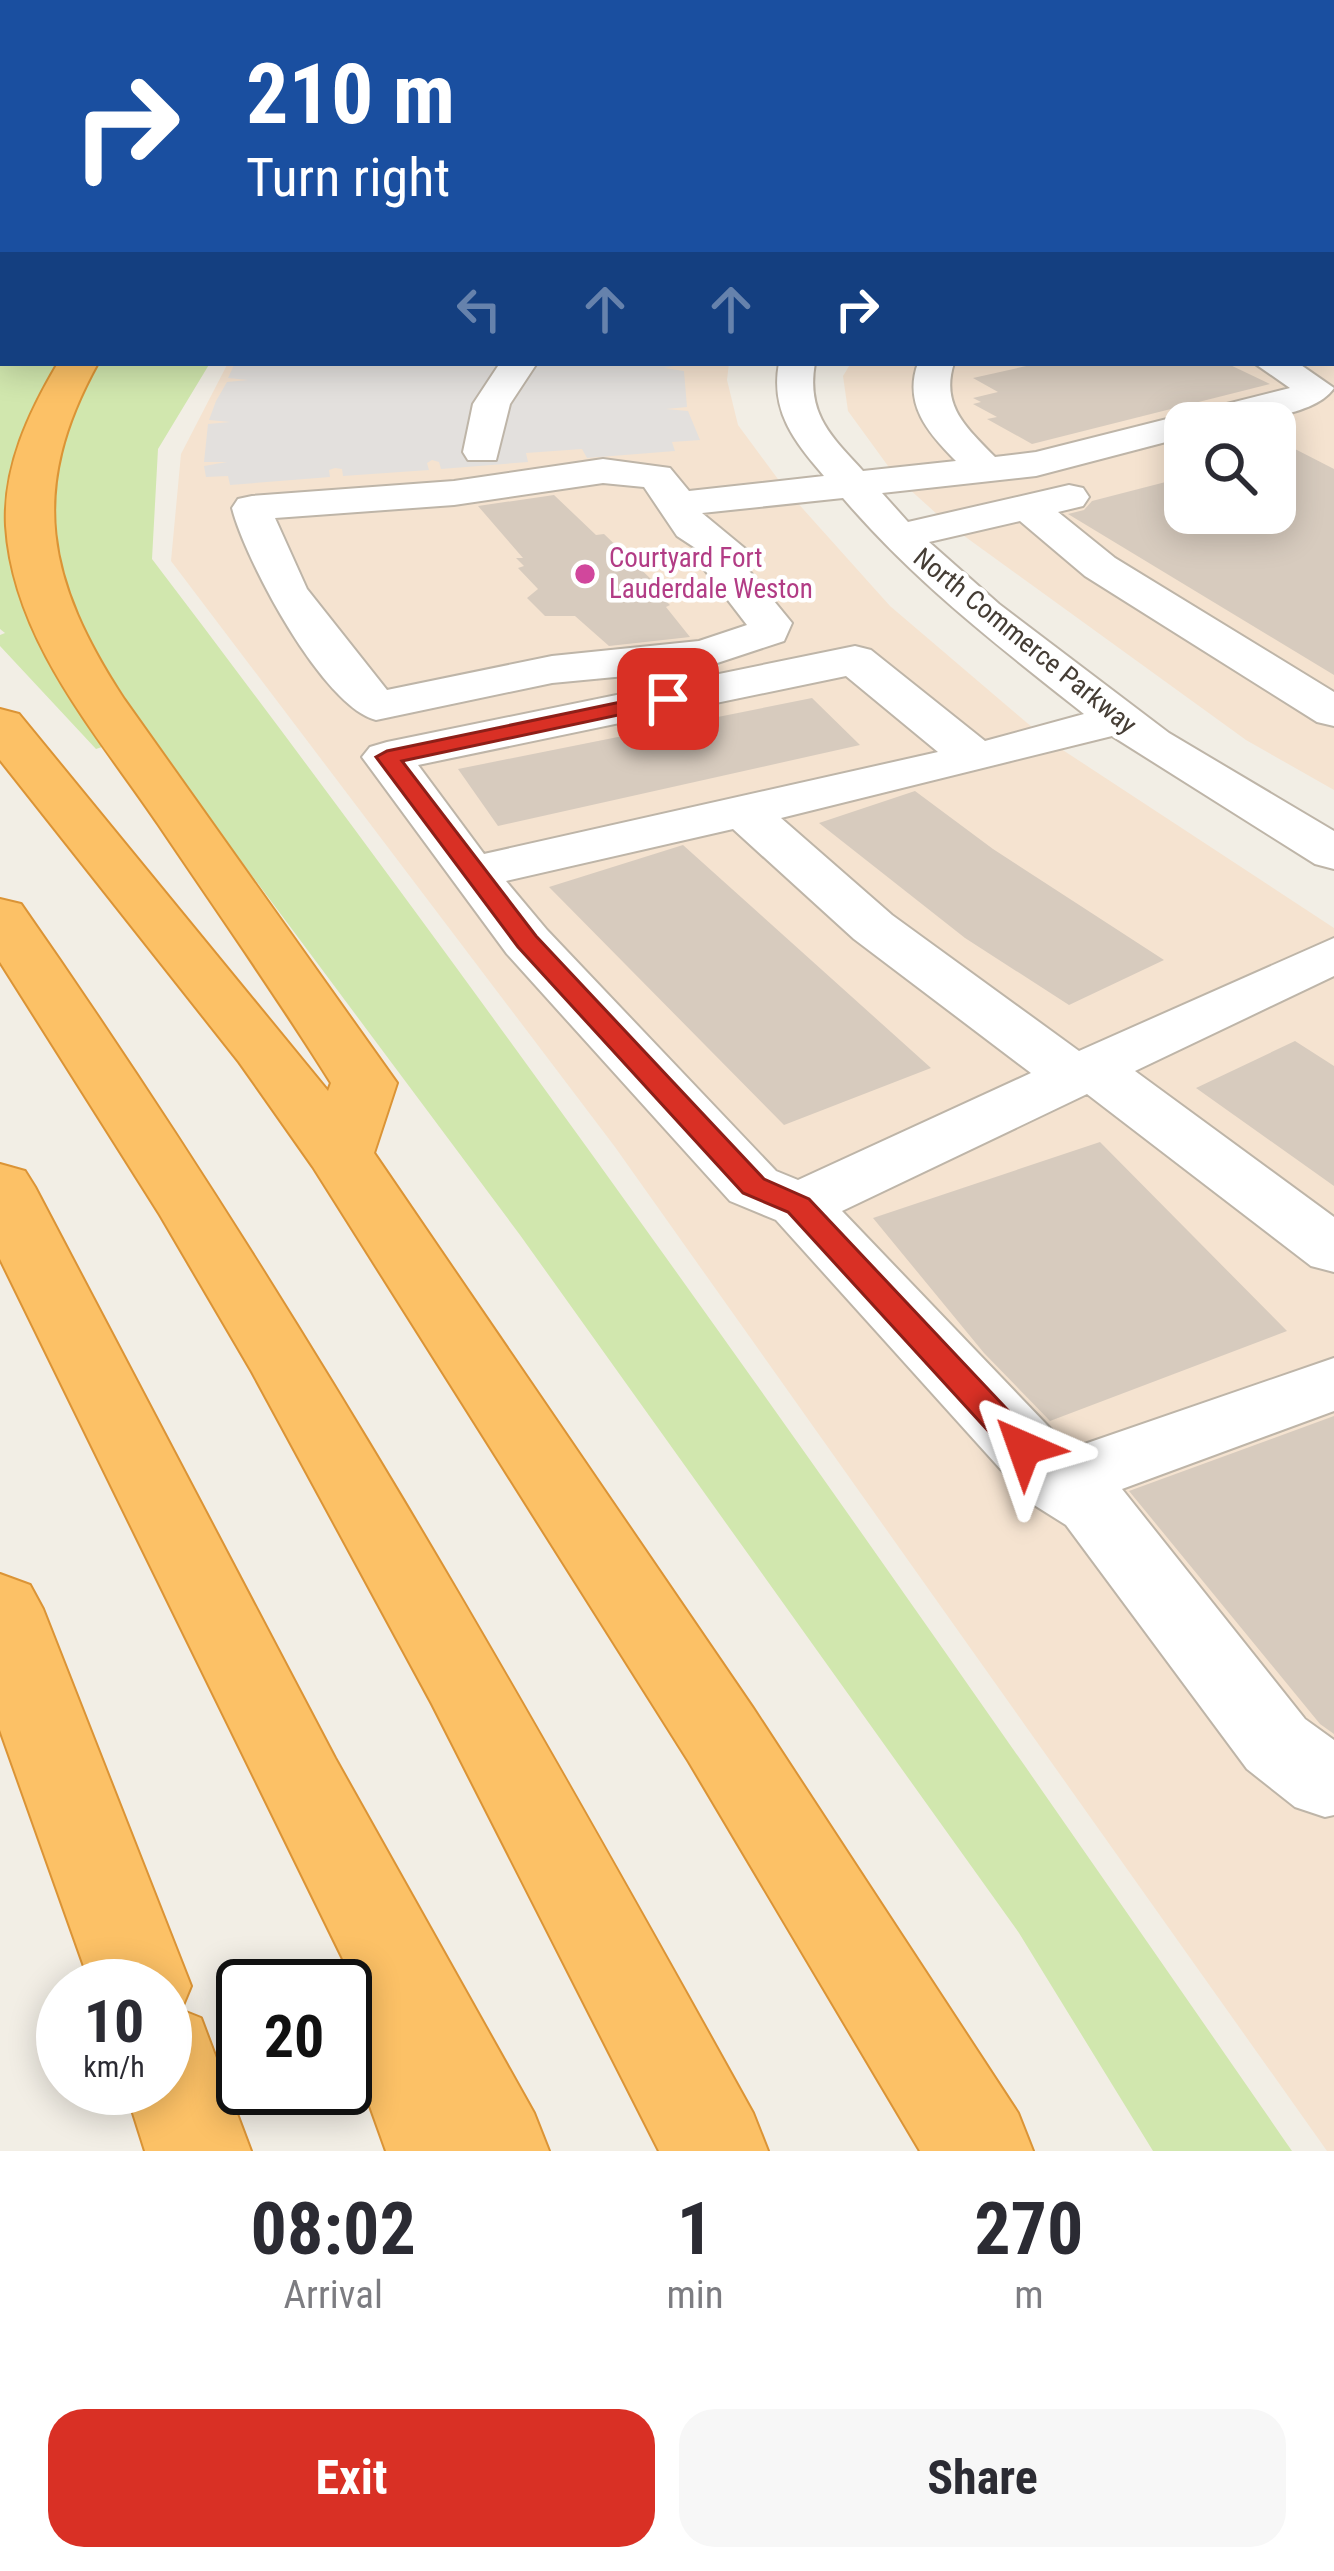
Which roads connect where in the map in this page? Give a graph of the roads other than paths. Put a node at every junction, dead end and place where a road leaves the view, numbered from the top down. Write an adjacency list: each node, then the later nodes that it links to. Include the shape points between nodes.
1 (0, 0): 2 (highway)
2 (113, 0)
3 (76, 366): 27 (highway, via 50,410 33,467 29,525 37,575 59,632 101,702 364,1084)
4 (517, 366): 10 (street, via 492,402)
5 (796, 366): 12 (street, North Commerce Parkway, via 797,412)
6 (934, 366): 11 (street, via 926,384 930,406)
7 (1277, 366): 8 (street, via 1316,388)
8 (1279, 402)
9 (1164, 431): 11 (street)
10 (482, 452)
11 (986, 470): 12 (street)
12 (847, 482): 14 (street); 16 (street, North Commerce Parkway)
13 (1096, 490): 15 (street)
14 (679, 504): 14 (street, via 695,534 728,551 725,569 770,623 768,632 673,660 577,666 376,706 287,597 251,508 466,491 563,460 656,476)
15 (1028, 507): 16 (street); 17 (street, via 1100,567)
16 (899, 537): 18 (street, North Commerce Parkway)
17 (1334, 712)
18 (1119, 719): 20 (street); 22 (street, North Commerce Parkway)
19 (0, 725): 27 (highway, via 233,1011)
20 (976, 758): 21 (street); 23 (street, via 854,660 387,757)
21 (743, 811): 23 (street); 26 (street, via 872,927)
22 (1334, 853)
23 (471, 873): 29 (street, via 753,1186)
24 (0, 917): 41 (highway, via 233,1270 512,1767)
25 (1334, 955): 26 (street)
26 (1081, 1071): 29 (street); 30 (street)
27 (338, 1154): 42 (highway, via 721,1735)
28 (0, 1187): 35 (highway)
29 (799, 1205): 32 (street)
30 (1334, 1250)
31 (1334, 1384): 32 (street)
32 (1057, 1483): 34 (street, via 1092,1505 1276,1744)
33 (0, 1609): 36 (highway)
34 (1334, 1780)
35 (302, 1786): 39 (highway); 40 (highway)
36 (131, 1959)
37 (186, 2115): 38 (highway)
38 (198, 2151)
39 (439, 2151)
40 (496, 2151)
41 (715, 2151)
42 (980, 2151)

